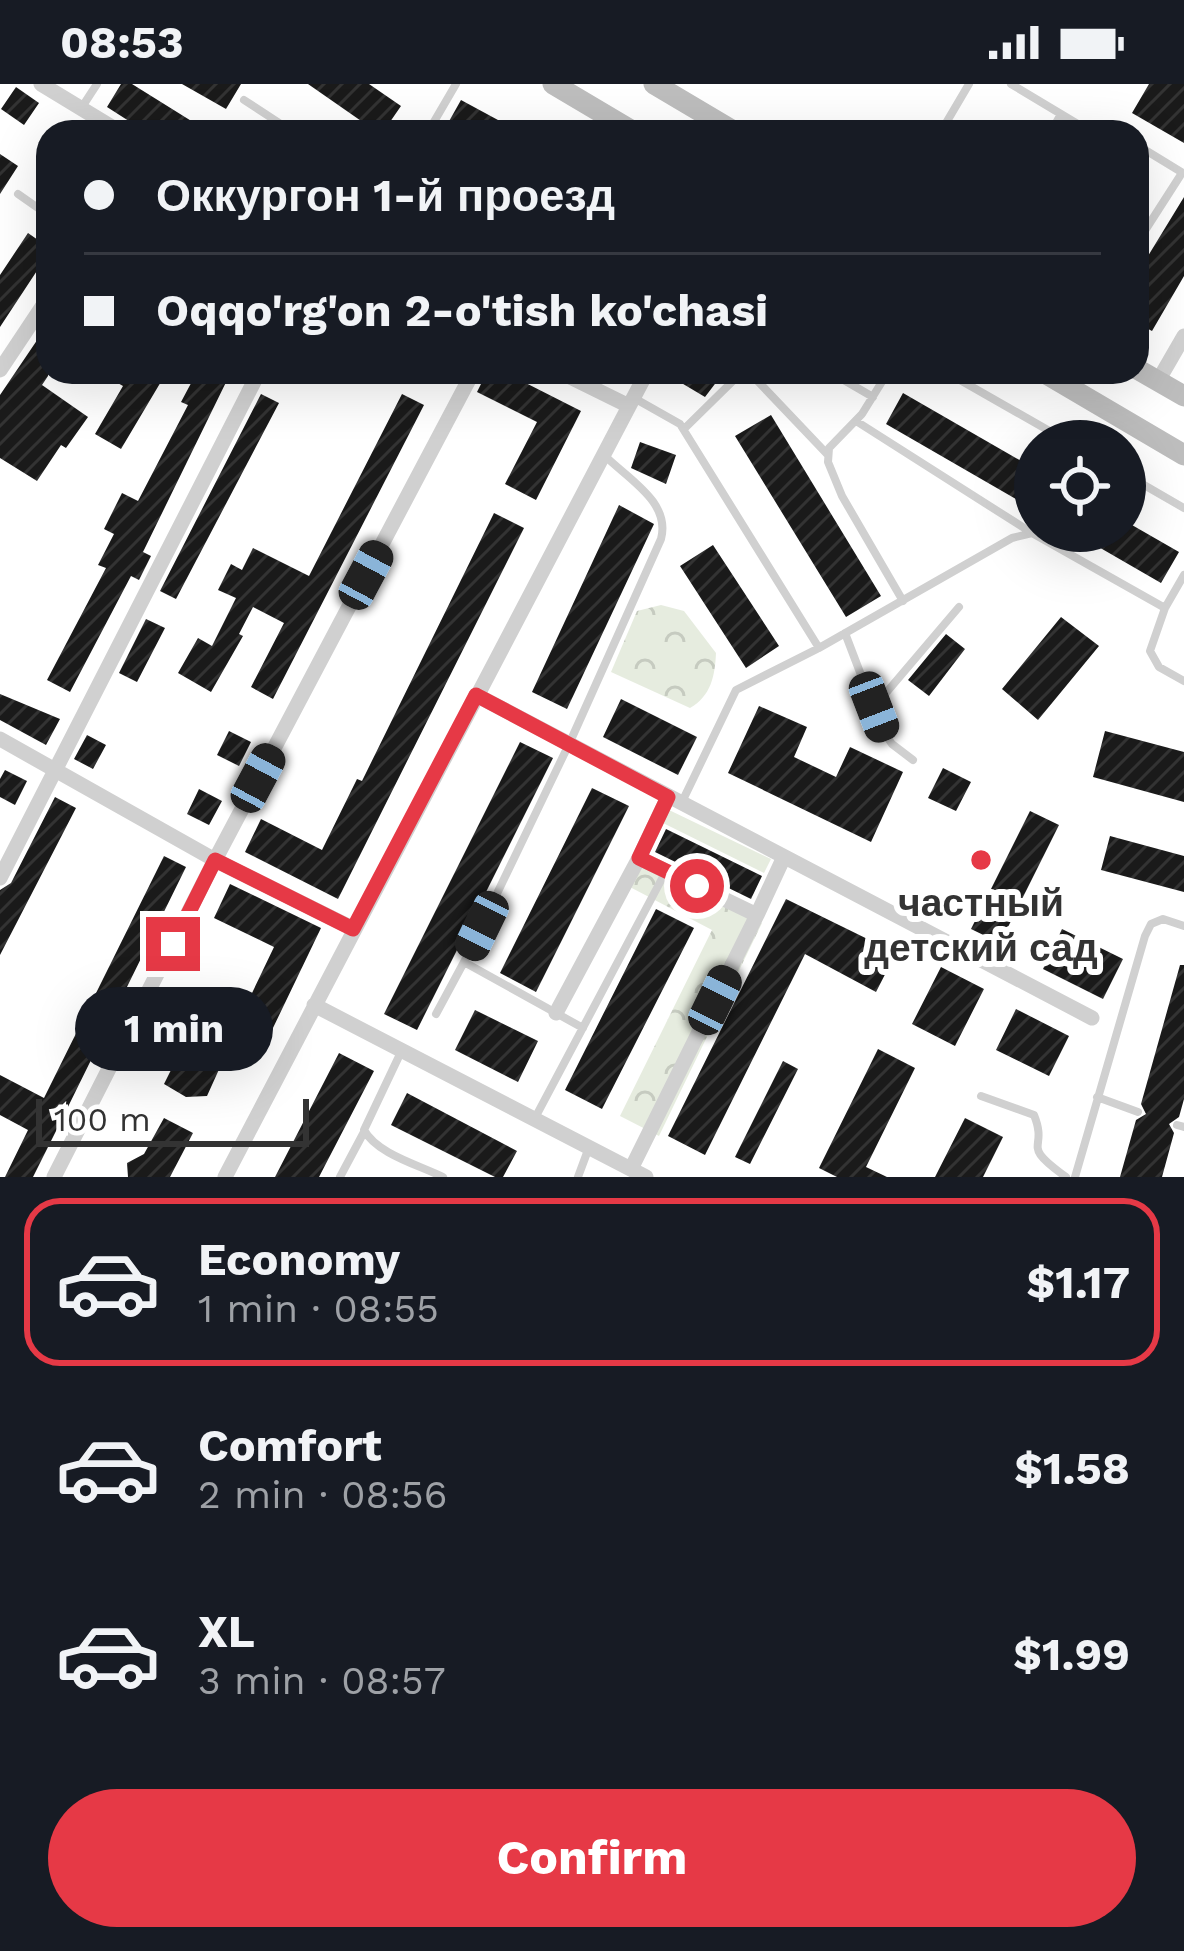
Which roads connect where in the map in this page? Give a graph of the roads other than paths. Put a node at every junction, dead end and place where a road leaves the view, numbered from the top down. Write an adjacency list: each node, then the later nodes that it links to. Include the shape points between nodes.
1 (41, 84): 9 (street)
2 (97, 84): 9 (lane)
3 (456, 84): 13 (lane)
4 (553, 84): 14 (main road)
5 (654, 84): 15 (main road)
6 (969, 84): 16 (lane)
7 (1011, 84): 10 (lane)
8 (244, 100): 12 (lane)
9 (81, 109): 11 (street)
10 (1061, 114): 17 (lane); 18 (lane)
11 (100, 120)
12 (274, 120)
13 (435, 120)
14 (614, 120)
15 (715, 120)
16 (948, 120)
17 (1058, 120)
18 (1071, 120)
19 (1149, 152): 20 (lane)
20 (1183, 173): 23 (lane)
21 (18, 194): 22 (lane)
22 (36, 207)
23 (1149, 225)
24 (36, 316): 26 (street)
25 (1184, 336): 28 (street)
26 (0, 370)
27 (1149, 376): 28 (main road)
28 (1158, 381): 39 (main road)
29 (253, 384): 65 (street)
30 (467, 384): 69 (street)
31 (588, 384): 41 (street)
32 (641, 384): 41 (street)
33 (732, 384): 44 (lane)
34 (757, 384): 46 (lane)
35 (851, 384): 40 (lane)
36 (881, 384): 40 (lane)
37 (967, 384): 42 (lane)
38 (1064, 384): 47 (main road)
39 (1184, 396)
40 (873, 397): 43 (lane)
41 (631, 402): 44 (lane); 45 (street)
42 (1030, 420)
43 (856, 421): 46 (lane); 50 (lane)
44 (684, 429): 58 (lane)
45 (604, 454): 60 (street); 63 (lane, via 659,507 665,523)
46 (828, 454): 54 (lane, via 832,476)
47 (1184, 454)
48 (1146, 486): 49 (lane)
49 (1184, 508)
50 (1014, 521)
51 (1014, 537): 54 (lane)
52 (1067, 552): 56 (lane)
53 (1184, 575): 56 (lane)
54 (903, 601): 57 (lane)
55 (959, 607): 61 (lane)
56 (1166, 608): 59 (lane, via 1150,651 1159,667)
57 (845, 633): 58 (lane); 61 (lane)
58 (819, 648): 66 (lane, via 736,690)
59 (1184, 680)
60 (476, 695): 63 (street); 74 (street)
61 (874, 707): 64 (lane, via 892,744)
62 (0, 739): 65 (street)
63 (570, 742): 66 (street); 75 (lane)
64 (914, 760)
65 (56, 770): 69 (street); 71 (street)
66 (675, 800): 67 (street); 68 (street)
67 (639, 858): 70 (street); 77 (street)
68 (783, 859): 72 (street); 79 (street)
69 (215, 860): 74 (street); 89 (street)
70 (666, 871): 72 (street); 80 (lane)
71 (0, 878)
72 (757, 915): 88 (street)
73 (1184, 926): 83 (lane, via 1151,924)
74 (353, 929): 76 (street)
75 (464, 962): 77 (lane); 78 (lane)
76 (314, 1005): 81 (street); 90 (street)
77 (556, 1013): 80 (lane)
78 (436, 1014)
79 (1092, 1018)
80 (583, 1028): 85 (lane)
81 (402, 1050): 85 (street); 86 (lane)
82 (981, 1096): 94 (lane, via 1034,1115 1040,1158)
83 (1097, 1097): 84 (lane); 94 (lane)
84 (1138, 1112)
85 (535, 1119): 87 (street)
86 (364, 1130): 91 (lane); 92 (lane, via 380,1147)
87 (590, 1147): 88 (street); 93 (lane)
88 (639, 1173)
89 (54, 1177)
90 (225, 1177)
91 (340, 1177)
92 (443, 1177)
93 (578, 1177)
94 (1070, 1177)

